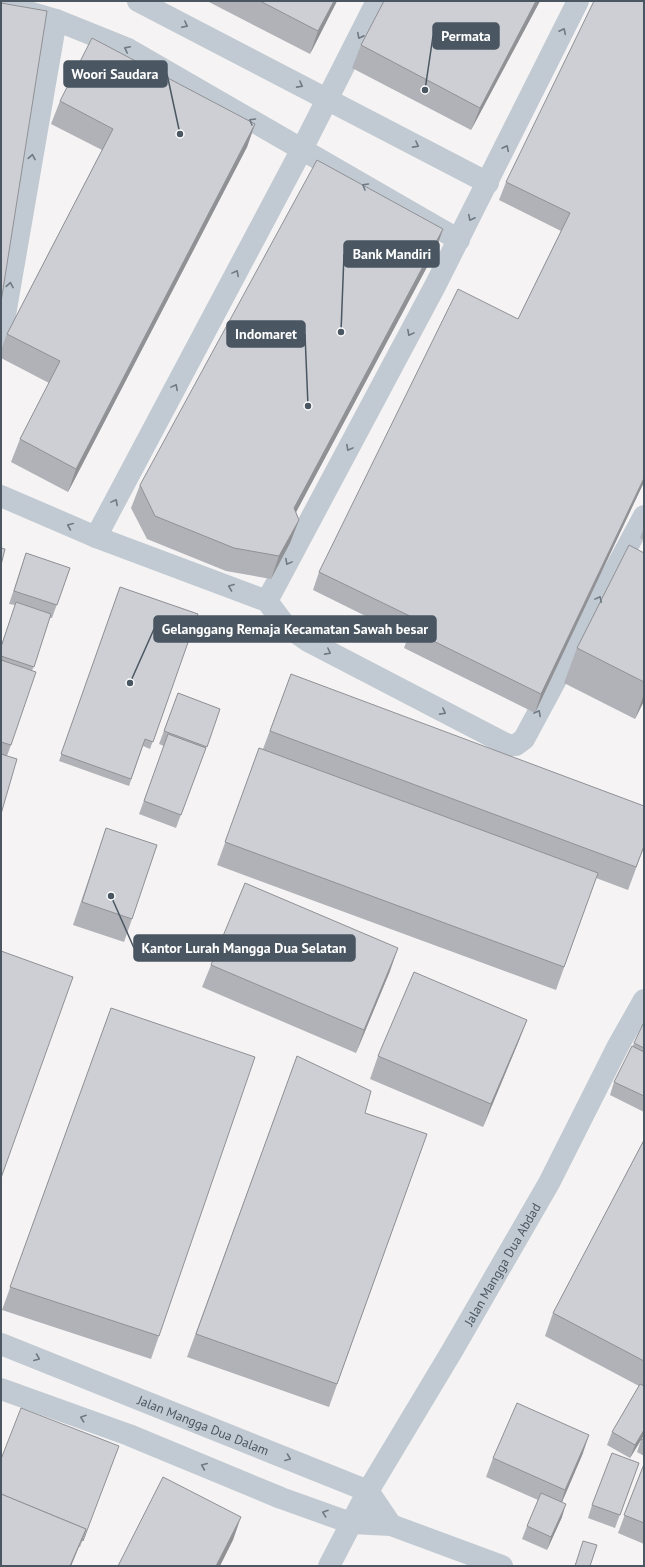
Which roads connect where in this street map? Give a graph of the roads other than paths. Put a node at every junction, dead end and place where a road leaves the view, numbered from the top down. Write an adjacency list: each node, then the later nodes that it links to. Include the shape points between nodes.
1 (138, 1): 5 (street)
2 (378, 1): 7 (street, one-way to 7)
3 (578, 1): 9 (street, one-way to 3)
4 (1, 4): 6 (street)
5 (162, 6): 7 (street, one-way to 7)
6 (56, 20): 8 (street, one-way to 6, via 128,49); 11 (street, one-way to 6)
7 (327, 99): 8 (street); 9 (street, one-way to 9)
8 (302, 149): 10 (street, one-way to 8); 14 (street, one-way to 8)
9 (488, 183): 10 (street, one-way to 10)
10 (459, 240): 15 (street, one-way to 15)
11 (1, 338)
12 (1, 496): 14 (street, one-way to 12)
13 (644, 516): 15 (street, one-way to 13, via 285,625 308,641 500,742 516,745 524,739)
14 (96, 537): 15 (street, one-way to 14)
15 (267, 601)
16 (644, 1000): 17 (street, Jalan Mangga Dua Abdad)
17 (636, 1033): 20 (street, Jalan Mangga Dua Abdad)
18 (1, 1344): 20 (street, Jalan Mangga Dua Dalam, one-way to 20)
19 (1, 1389): 21 (street, one-way to 19, via 281,1498 129,1434)
20 (368, 1491): 21 (street, Jalan Mangga Dua Abdad); 22 (street)
21 (351, 1522): 22 (street); 23 (street, Jalan Mangga Dua Abdad)
22 (390, 1525): 24 (street)
23 (329, 1566)
24 (502, 1566)

